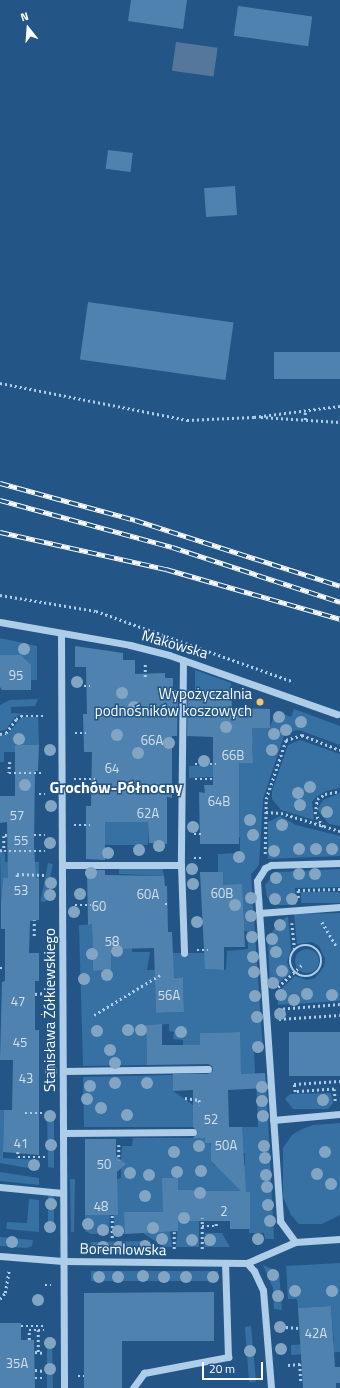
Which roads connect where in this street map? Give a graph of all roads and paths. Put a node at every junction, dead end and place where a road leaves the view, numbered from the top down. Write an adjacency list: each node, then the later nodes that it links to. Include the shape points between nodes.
1 (0, 383): 4 (path, via 187,420)
2 (340, 406): 3 (path)
3 (305, 410): 4 (path); 5 (path)
4 (254, 417): 5 (path)
5 (305, 420): 6 (path)
6 (340, 422)
7 (0, 622): 8 (street, Makowska)
8 (61, 633): 10 (street, Makowska, via 130,645); 41 (street, Stanisława Żółkiewskiego)
9 (145, 658): 11 (path)
10 (183, 660): 14 (street, Makowska); 21 (street)
11 (145, 677)
12 (75, 686): 13 (path)
13 (90, 686)
14 (337, 714)
15 (43, 716): 18 (path, via 16,718 6,733)
16 (75, 733): 17 (path)
17 (86, 733)
18 (0, 734)
19 (340, 750): 29 (path, via 302,736 286,740 266,799)
20 (10, 762): 23 (path, via 9,773)
21 (183, 764): 22 (path); 42 (street)
22 (216, 764)
23 (44, 773)
24 (76, 779): 25 (path)
25 (95, 779)
26 (340, 791): 32 (path, via 324,794 317,800 315,814)
27 (39, 794): 28 (path)
28 (44, 794)
29 (266, 812): 32 (path, via 281,813); 43 (path)
30 (90, 824): 31 (path)
31 (77, 825)
32 (323, 827): 33 (path)
33 (340, 831)
34 (7, 835): 38 (path, via 4,836)
35 (34, 835): 36 (path)
36 (45, 835)
37 (0, 850): 38 (path)
38 (4, 851): 39 (path)
39 (45, 851)
40 (340, 863): 43 (street, via 278,864)
41 (62, 865): 42 (street); 73 (street, Stanisława Żółkiewskiego)
42 (181, 865): 58 (street)
43 (264, 868): 53 (street, via 257,881)
44 (45, 875): 45 (path, via 17,874)
45 (17, 877)
46 (340, 889): 51 (path, via 298,890)
47 (79, 905): 48 (path)
48 (91, 905)
49 (340, 907): 52 (street)
50 (290, 910): 51 (street); 53 (street); 57 (path)
51 (298, 910): 52 (street)
52 (309, 910): 56 (path, via 322,922)
53 (259, 913): 65 (street)
54 (34, 920): 55 (path)
55 (34, 936)
56 (337, 947)
57 (295, 950): 62 (path, via 290,959); 62 (path, via 304,945 312,946 321,956 322,963 319,970 308,977)
58 (184, 953)
59 (304, 963): 62 (path)
60 (0, 968): 61 (path)
61 (5, 968)
62 (295, 972): 64 (path)
63 (160, 975): 69 (path)
64 (273, 990): 65 (path); 68 (path, via 275,1009)
65 (264, 991): 71 (street)
66 (45, 993): 67 (path)
67 (35, 994)
68 (340, 1004)
69 (94, 1015)
70 (340, 1015): 71 (path)
71 (266, 1020): 81 (street)
72 (208, 1069): 73 (street)
73 (63, 1071): 83 (street, Stanisława Żółkiewskiego)
74 (340, 1081): 76 (path, via 294,1084 295,1092 334,1089 335,1103)
75 (185, 1098): 77 (path, via 199,1100)
76 (340, 1103)
77 (201, 1105)
78 (25, 1113): 79 (path)
79 (45, 1113)
80 (340, 1114): 81 (street)
81 (273, 1120): 95 (street, via 280,1221)
82 (193, 1132): 83 (street)
83 (63, 1133): 87 (street, Stanisława Żółkiewskiego)
84 (18, 1152): 85 (path, via 18,1157)
85 (45, 1157)
86 (0, 1187): 87 (street)
87 (63, 1193): 99 (street, Stanisława Żółkiewskiego)
88 (112, 1215): 93 (path)
89 (202, 1218): 91 (path)
90 (216, 1222): 91 (path, via 216,1226)
91 (202, 1226): 97 (path)
92 (174, 1232): 96 (path)
93 (112, 1238)
94 (340, 1239): 95 (street)
95 (295, 1242): 101 (street)
96 (174, 1249)
97 (202, 1249)
98 (0, 1256): 99 (street, Boremlowska)
99 (64, 1261): 100 (street, Boremlowska); 122 (street, Stanisława Żółkiewskiego)
100 (225, 1263): 101 (street, Boremlowska); 123 (street, via 228,1357 144,1373)
101 (247, 1264): 124 (street, via 263,1290)
102 (9, 1271): 103 (path, via 5,1293)
103 (0, 1299)
104 (21, 1326): 105 (path)
105 (30, 1326): 106 (path); 109 (path)
106 (45, 1326)
107 (286, 1327): 108 (path)
108 (298, 1327)
109 (29, 1330): 110 (path); 112 (path)
110 (38, 1330): 111 (path); 113 (path, via 36,1352)
111 (44, 1330)
112 (29, 1340)
113 (44, 1353)
114 (288, 1365): 121 (path, via 300,1364)
115 (35, 1370): 116 (path)
116 (44, 1371)
117 (78, 1376): 118 (path)
118 (84, 1376)
119 (35, 1378): 120 (path)
120 (44, 1378)
121 (301, 1381)
122 (64, 1388)
123 (133, 1388)
124 (271, 1388)

